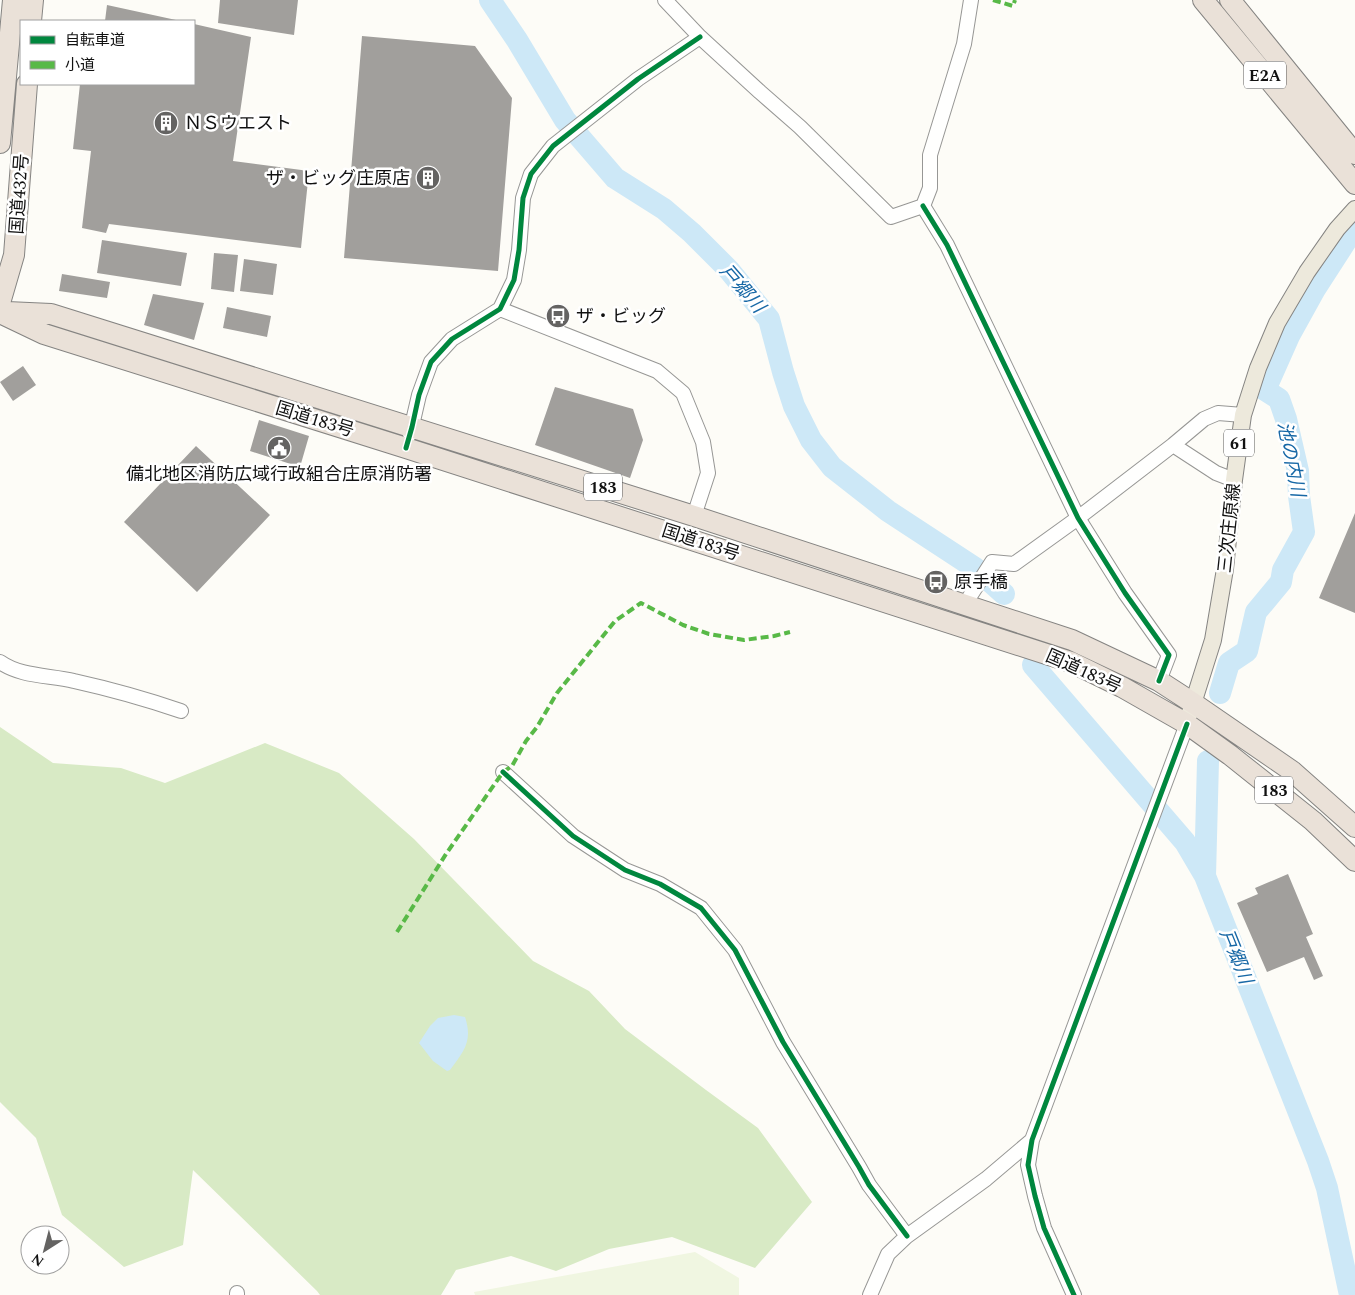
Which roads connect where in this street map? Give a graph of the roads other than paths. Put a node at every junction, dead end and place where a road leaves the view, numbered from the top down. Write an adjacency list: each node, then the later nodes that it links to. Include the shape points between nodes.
1 (13, 0): 10 (highway, 国道432号)
2 (33, 0): 7 (highway)
3 (665, 0): 8 (street)
4 (971, 0): 14 (street, via 964,44 930,154 930,188)
5 (1203, 0): 11 (highway, E2A)
6 (1230, 0): 11 (highway, E2A)
7 (31, 20)
8 (700, 37): 14 (street, via 800,127 892,217); 17 (street, via 638,78 553,146 531,174 523,198 514,280)
9 (27, 85): 16 (highway, 国道432号, via 14,255)
10 (0, 142)
11 (1334, 144): 12 (highway, E2A); 13 (highway, E2A)
12 (1355, 154)
13 (1355, 184)
14 (923, 206): 25 (street, via 947,245)
15 (1355, 209): 19 (main road, 三次庄原線 / 61, via 1307,272 1278,323 1258,368)
16 (0, 303)
17 (500, 309): 20 (street, via 452,339 431,362); 24 (street, via 657,372 683,392 703,442 708,473)
18 (0, 312): 20 (highway, 国道183号 / 183, via 51,314); 22 (highway, 国道183号 / 183, via 44,334)
19 (1243, 415): 21 (street, via 1218,413 1204,419); 23 (main road, 三次庄原線 / 61)
20 (412, 427): 22 (street); 24 (highway, 国道183号 / 183)
21 (1173, 446): 23 (street, via 1216,473); 25 (street)
22 (406, 448): 31 (highway, 国道183号 / 183, via 1071,662)
23 (1234, 480): 29 (main road, 三次庄原線 / 61, via 1225,569 1213,640)
24 (694, 516): 26 (highway, 国道183号 / 183)
25 (1078, 518): 26 (street, via 1014,564 992,562); 28 (street, via 1169,655)
26 (965, 604): 28 (highway, 国道183号 / 183, via 1072,640)
27 (0, 662): 30 (street, via 26,673 72,680)
28 (1158, 681): 29 (highway, 国道183号 / 183)
29 (1193, 703): 31 (main road, 三次庄原線 / 61); 33 (highway, 国道183号 / 183, via 1292,771)
30 (181, 711)
31 (1187, 724): 34 (highway, 国道183号 / 183, via 1313,820); 35 (street)
32 (503, 772): 36 (street, via 573,836 625,870 660,884 702,908 735,950 782,1042 870,1185)
33 (1355, 827)
34 (1355, 861)
35 (1032, 1140): 36 (street, via 986,1179); 38 (street, via 1028,1165 1035,1196 1044,1228)
36 (907, 1236): 37 (street, via 888,1254)
37 (870, 1295)
38 (1074, 1295)

